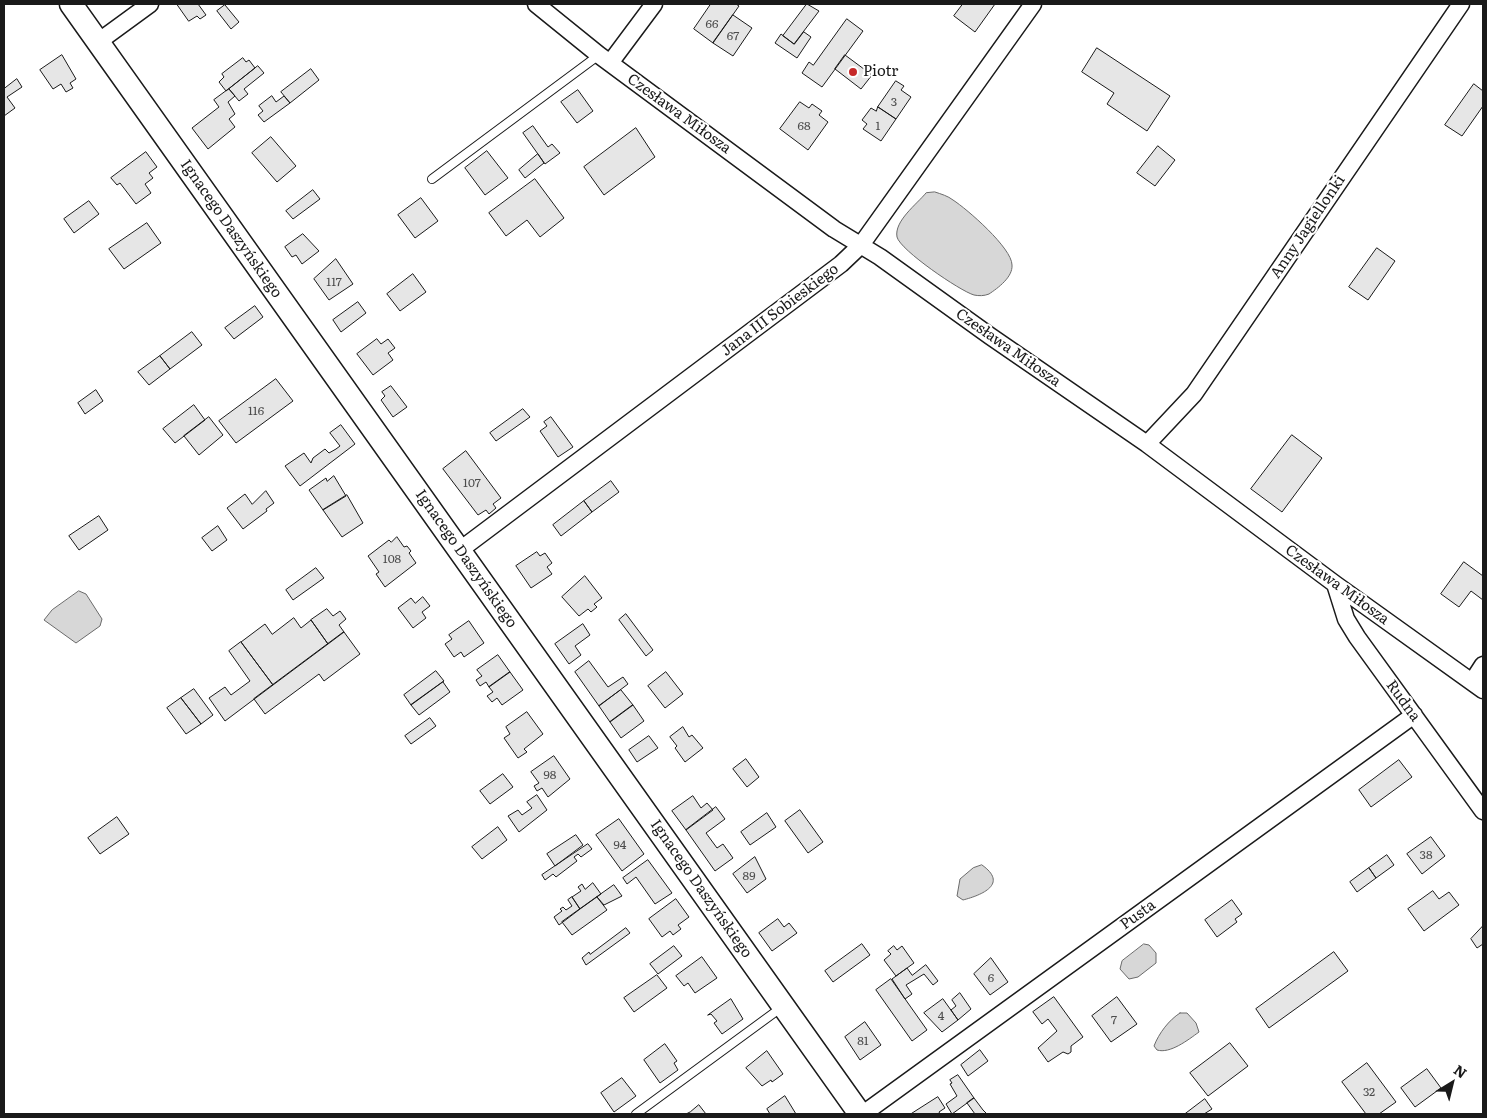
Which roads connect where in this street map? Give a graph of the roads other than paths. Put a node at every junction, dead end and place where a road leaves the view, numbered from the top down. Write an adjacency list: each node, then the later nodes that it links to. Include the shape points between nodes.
1 (71, 4): 7 (street, Ignacego Daszyńskiego)
2 (150, 4): 7 (street)
3 (536, 4): 8 (street, Czesława Miłosza)
4 (654, 4): 8 (street)
5 (1033, 4): 10 (street, Jana III Sobieskiego)
6 (1461, 4): 11 (street, Anny Jagiellonki, via 1200,386)
7 (98, 42): 12 (street, Ignacego Daszyńskiego)
8 (604, 59): 9 (lane); 10 (street, Czesława Miłosza)
9 (432, 179)
10 (861, 246): 11 (street, Czesława Miłosza); 12 (street, Jana III Sobieskiego)
11 (1147, 444): 13 (street, Czesława Miłosza)
12 (460, 550): 18 (street, Ignacego Daszyńskiego)
13 (1335, 584): 15 (street, Czesława Miłosza); 16 (street, Rudna, via 1346,619)
14 (1483, 666): 15 (street)
15 (1478, 686)
16 (1414, 715): 17 (street, Rudna); 20 (street, Pusta)
17 (1483, 811)
18 (784, 1006): 19 (lane); 20 (street, Ignacego Daszyńskiego)
19 (636, 1114)
20 (861, 1114)

